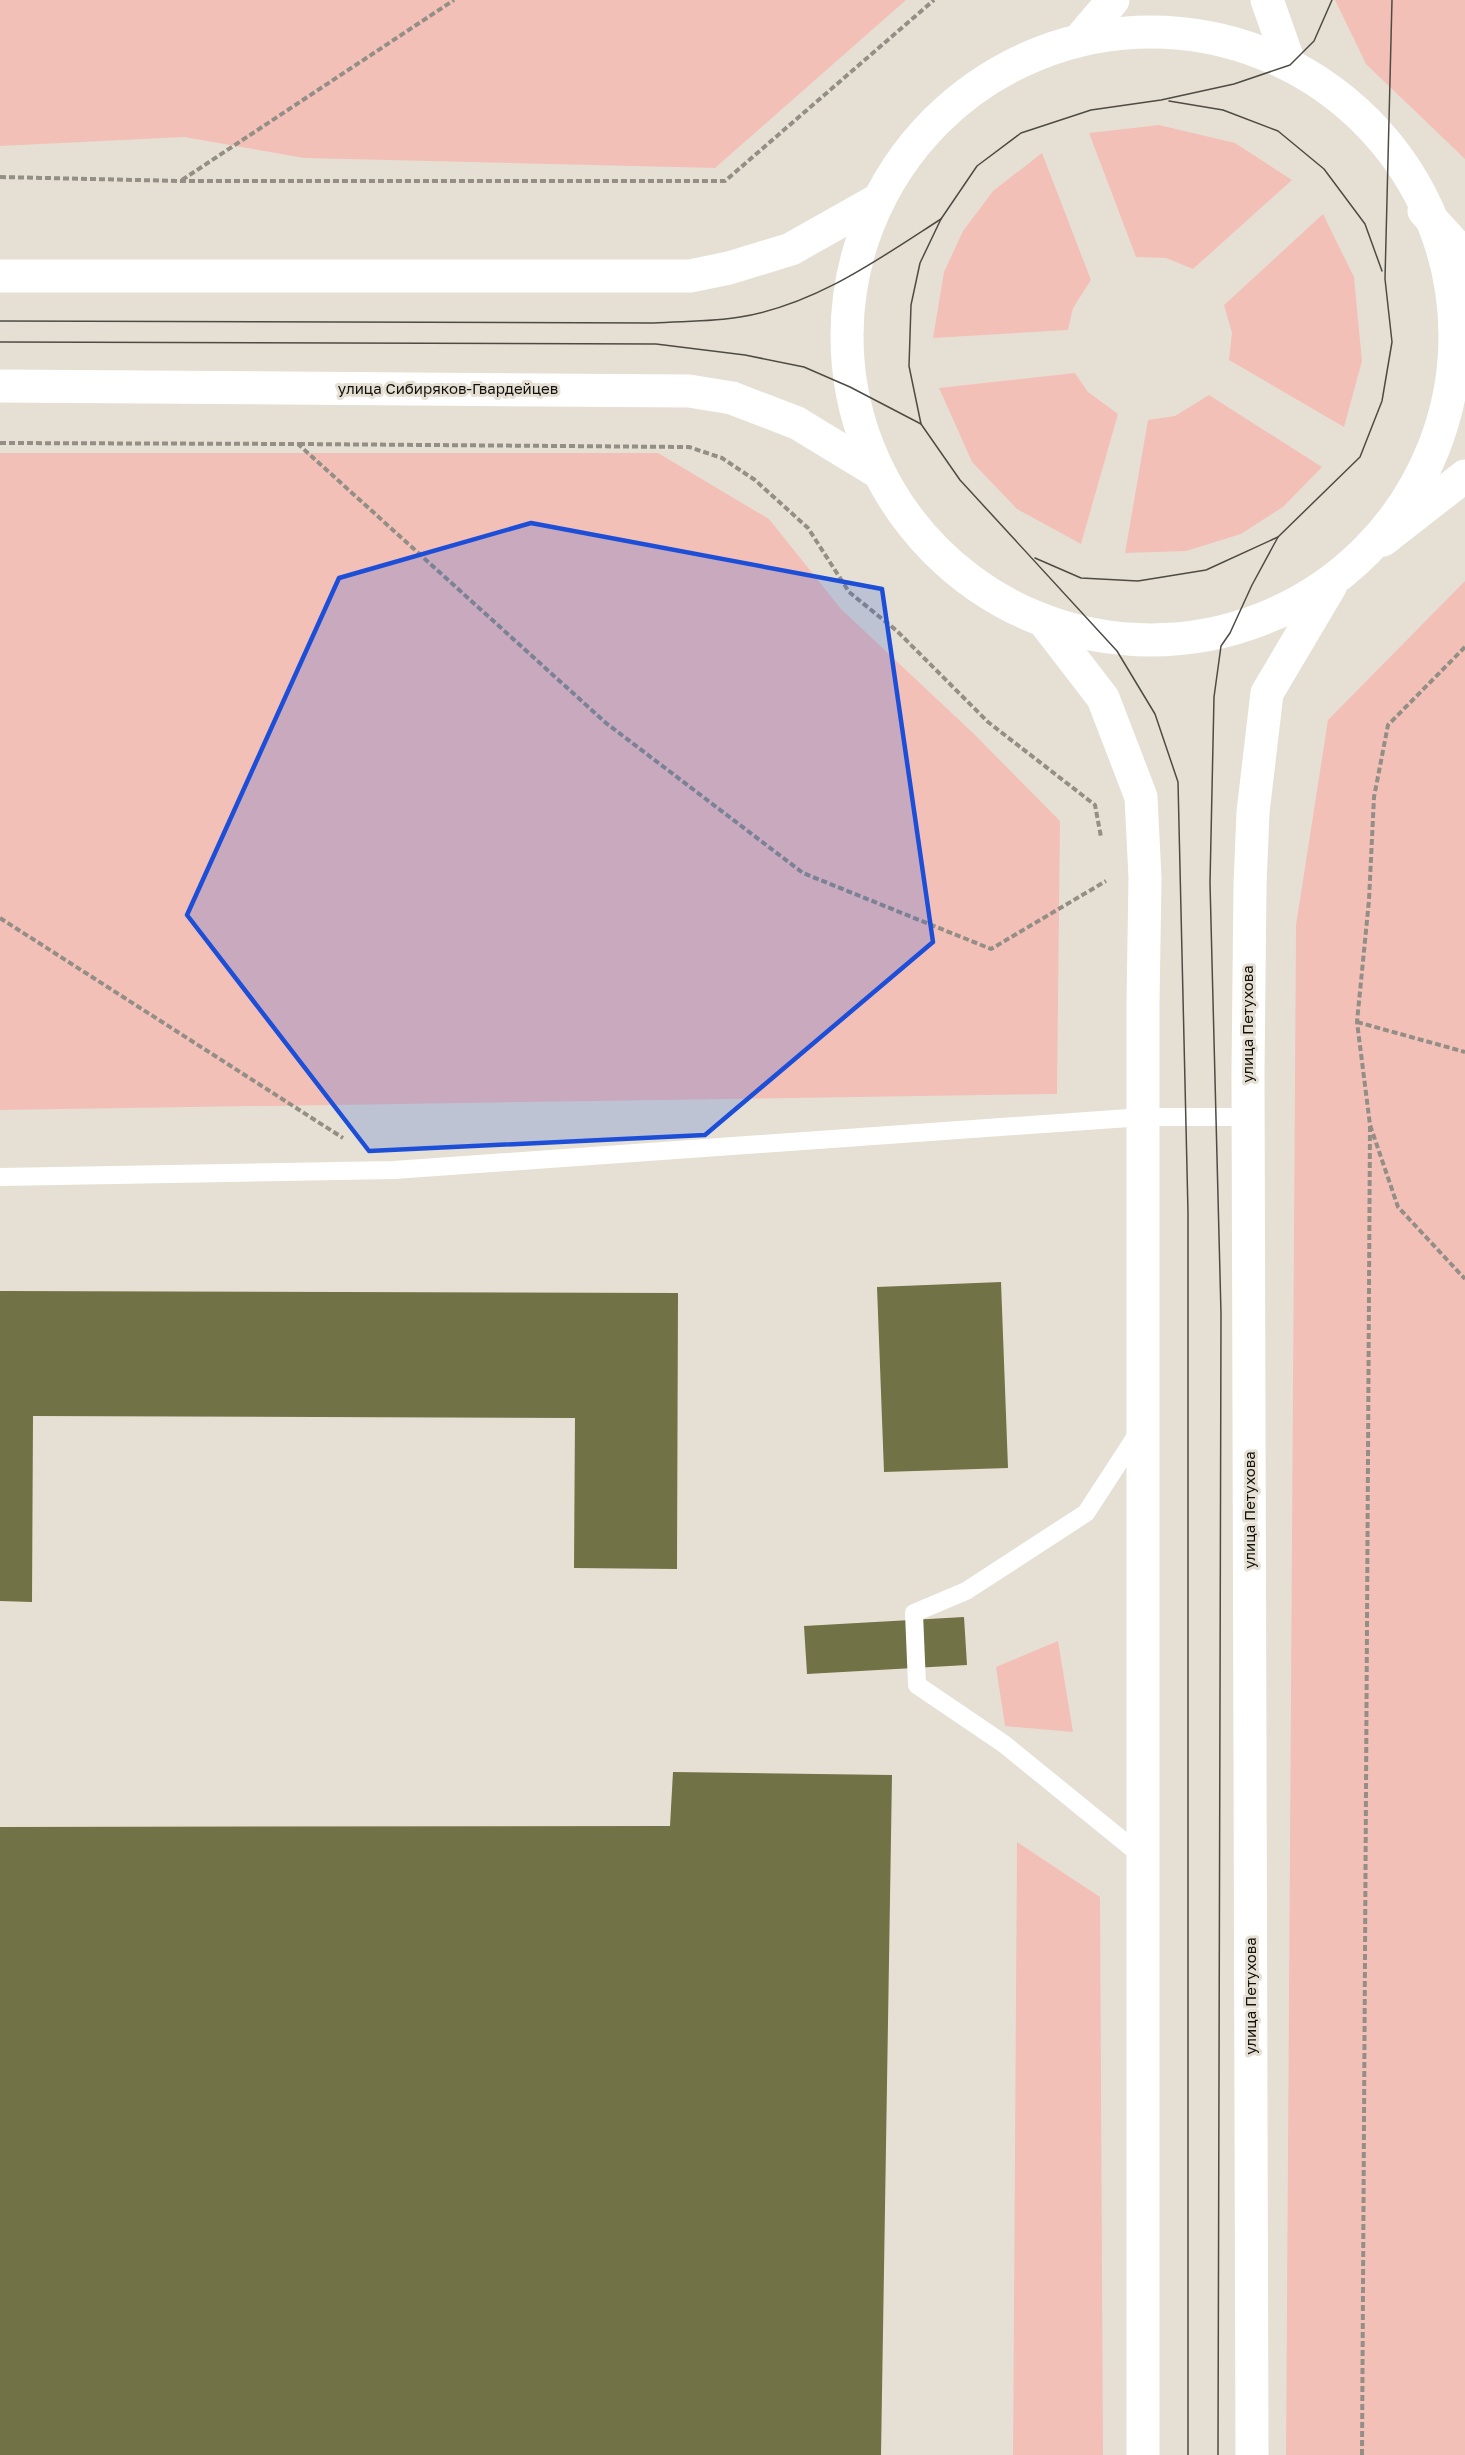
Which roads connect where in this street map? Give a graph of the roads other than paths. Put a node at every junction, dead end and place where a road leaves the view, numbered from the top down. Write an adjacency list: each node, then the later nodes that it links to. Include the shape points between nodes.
1 (1113, 0): 3 (main road)
2 (1267, 0): 4 (main road)
3 (1080, 39): 4 (main road, via 1158,29 1235,39); 5 (main road, via 1000,70 913,144)
4 (1290, 65): 6 (main road, via 1334,88 1388,143)
5 (878, 200): 8 (main road, via 791,249 690,276); 10 (main road, via 852,275 846,327 852,400)
6 (1424, 211): 7 (main road); 12 (main road, via 1449,292 1457,365 1446,417 1420,482)
7 (1465, 256)
8 (0, 276)
9 (0, 386): 10 (main road, улица Сибиряков-Гвардейцев, via 689,391 732,398 797,423)
10 (876, 471): 14 (main road, via 923,540 983,589)
11 (1465, 476): 12 (main road)
12 (1383, 540): 13 (main road)
13 (1331, 585): 14 (main road, via 1230,633 1164,643 1104,638); 16 (main road, улица Петухова, via 1267,693 1253,812)
14 (1046, 624): 15 (main road, via 1103,698 1141,797 1145,878)
15 (1143, 1117): 16 (lane); 17 (lane, via 394,1170); 18 (main road)
16 (1249, 1117): 21 (main road, улица Петухова)
17 (0, 1177)
18 (1143, 1426): 19 (main road); 19 (lane, via 1086,1513 966,1592 914,1613 917,1685 1004,1744)
19 (1143, 1857): 20 (main road)
20 (1143, 2455)
21 (1252, 2455)

